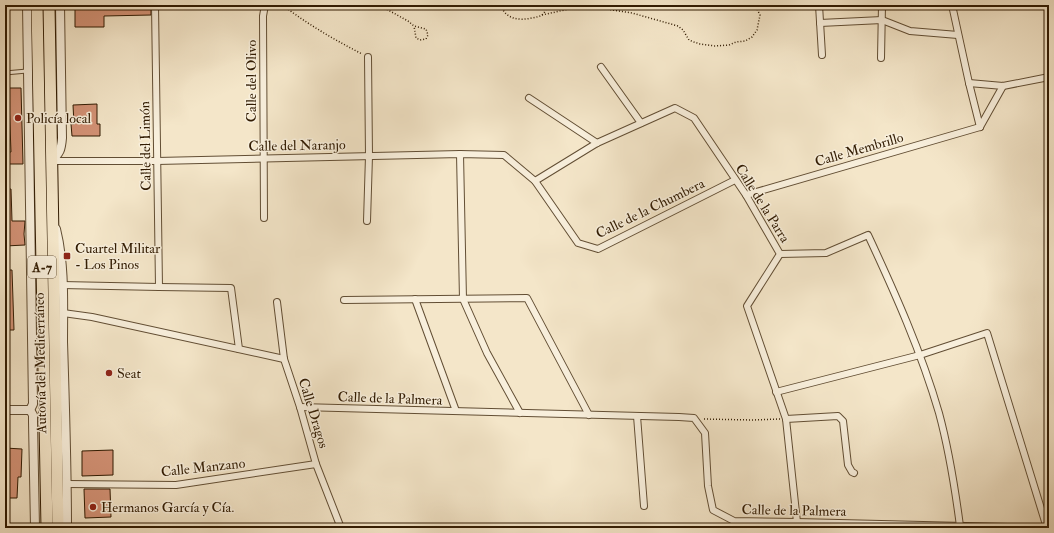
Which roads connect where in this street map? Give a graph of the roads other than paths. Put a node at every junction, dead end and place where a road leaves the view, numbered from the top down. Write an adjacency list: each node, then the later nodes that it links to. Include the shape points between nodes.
1 (27, 5): 17 (street)
2 (37, 5): 65 (highway, Autovía del Mediterráneo / A-7)
3 (49, 5): 29 (highway, Autovía del Mediterráneo / A-7)
4 (60, 5): 29 (street, via 62,138 61,149)
5 (155, 5): 30 (street, Calle del Limón)
6 (265, 5): 28 (street, Calle del Olivo)
7 (819, 5): 11 (street)
8 (882, 5): 10 (street)
9 (952, 5): 12 (street)
10 (882, 20): 11 (street); 12 (street, via 910,31); 15 (street)
11 (820, 23): 13 (street)
12 (958, 35): 20 (street)
13 (822, 55)
14 (368, 57): 27 (street)
15 (881, 58)
16 (600, 67): 23 (street)
17 (28, 71): 18 (lane); 51 (street, via 33,404)
18 (5, 73)
19 (1049, 77): 21 (street)
20 (968, 83): 21 (street); 24 (street)
21 (1003, 86): 24 (street)
22 (529, 98): 25 (street)
23 (641, 123): 25 (street, Calle de la Parra); 31 (street, Calle de la Parra, via 674,108 694,118)
24 (980, 127): 33 (street, Calle Membrillo)
25 (597, 143): 32 (street, Calle de la Parra)
26 (460, 154): 27 (street, Calle del Naranjo); 32 (street, Calle del Naranjo, via 504,155); 41 (street)
27 (369, 156): 28 (street, Calle del Naranjo); 36 (street)
28 (264, 158): 30 (street, Calle del Naranjo); 35 (street, Calle del Olivo)
29 (51, 161): 30 (street, Calle del Naranjo); 34 (highway, Autovía del Mediterráneo / A-7)
30 (158, 161): 39 (street, Calle del Limón)
31 (735, 180): 32 (street, Calle de la Chumbera, via 598,249 578,243); 33 (street, Calle de la Parra)
32 (534, 181)
33 (746, 195): 37 (street, Calle de la Parra)
34 (52, 215): 38 (street, via 60,248); 66 (highway, Autovía del Mediterráneo / A-7)
35 (264, 218)
36 (367, 221)
37 (780, 254): 46 (street, via 826,253 868,235); 48 (street, Calle de la Parra, via 747,306)
38 (62, 285): 39 (street); 44 (street)
39 (159, 287): 45 (street, via 231,288)
40 (415, 299): 41 (street); 42 (street); 52 (street, Calle de la Palmera)
41 (463, 299): 53 (street, via 487,353); 54 (street, via 527,298)
42 (344, 300)
43 (277, 302): 47 (street, Calle Dragos)
44 (63, 313): 45 (street); 59 (street)
45 (239, 349): 47 (street)
46 (920, 355): 48 (street); 63 (street, via 939,414); 70 (street, via 987,334)
47 (284, 359): 49 (street, Calle Dragos)
48 (776, 392): 56 (street, Calle de la Parra)
49 (300, 407): 52 (street, Calle de la Palmera); 57 (street, Calle Dragos)
50 (5, 410): 51 (street)
51 (30, 410): 64 (street, via 33,415)
52 (456, 412): 53 (street, Calle de la Palmera)
53 (520, 413): 54 (street, Calle de la Palmera)
54 (590, 415): 55 (street, Calle de la Palmera)
55 (638, 416): 60 (street); 62 (street, Calle de la Palmera, via 694,418 704,433 708,486 713,510)
56 (786, 419): 58 (street, via 838,416 841,418 848,465); 61 (street, Calle de la Parra)
57 (316, 464): 59 (street, Calle Manzano, via 176,485); 68 (street, Calle Dragos)
58 (854, 473)
59 (67, 484): 67 (street)
60 (644, 506)
61 (797, 522): 62 (street, Calle de la Palmera); 63 (street, Calle de la Palmera)
62 (733, 525)
63 (960, 526): 69 (street, Calle de la Palmera)
64 (35, 528)
65 (47, 528)
66 (58, 528)
67 (67, 528)
68 (341, 528)
69 (1016, 528): 70 (street, Calle de la Palmera)
70 (1047, 528)

